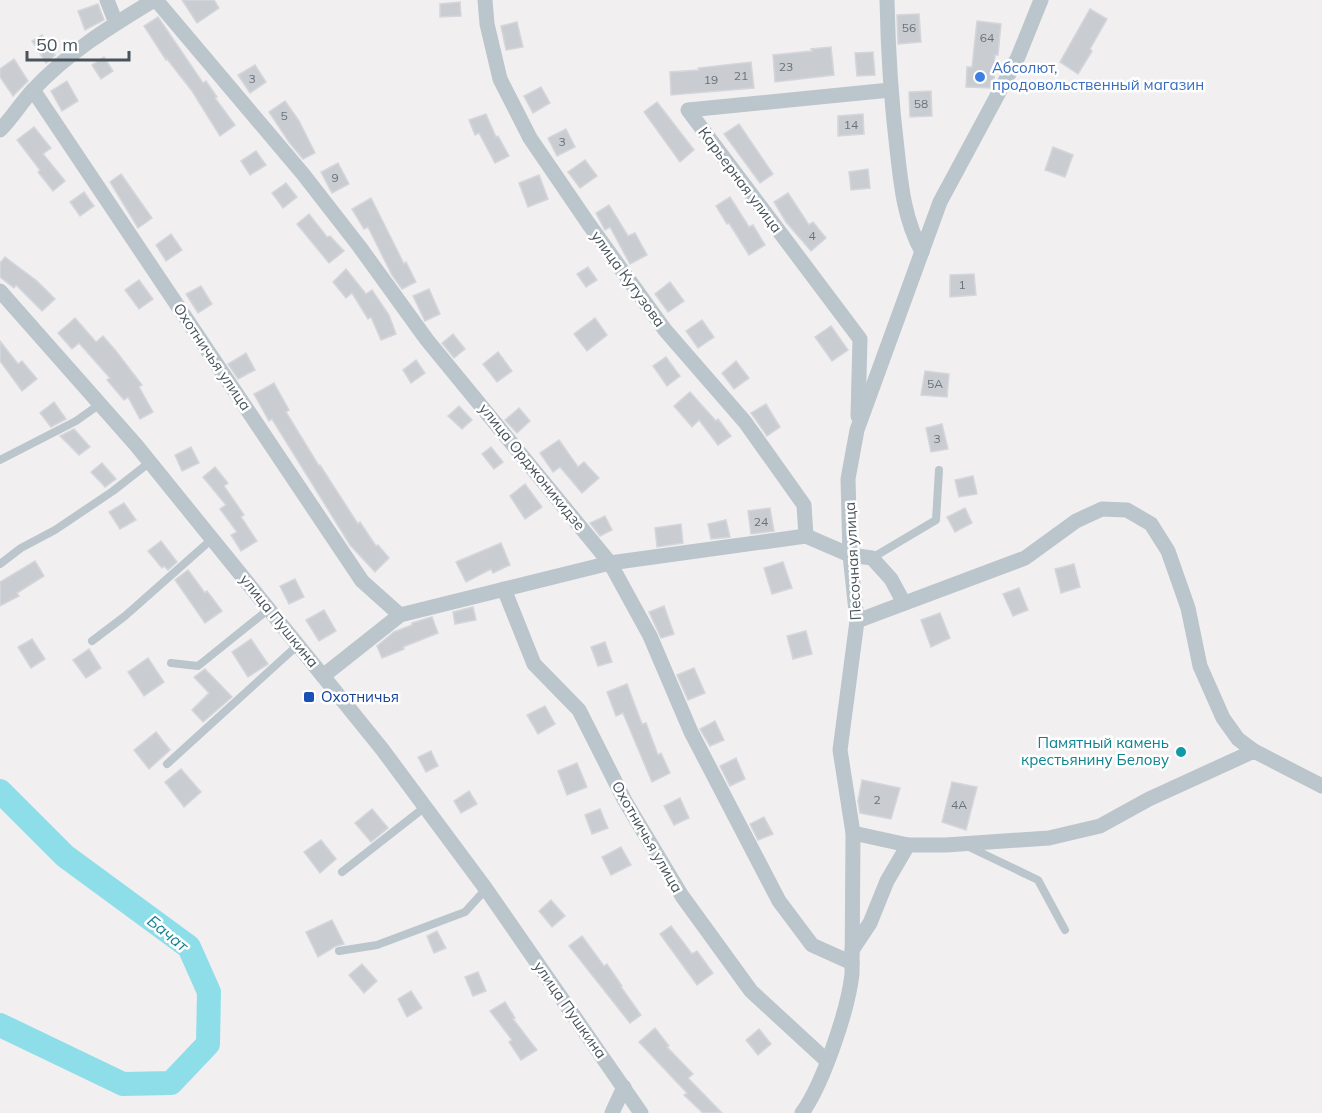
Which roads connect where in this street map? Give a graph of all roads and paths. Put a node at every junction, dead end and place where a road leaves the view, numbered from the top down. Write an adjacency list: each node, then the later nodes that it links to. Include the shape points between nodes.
1 (106, 0): 6 (street)
2 (155, 0): 6 (street); 21 (street, улица Орджоникидзе, via 303,174 428,340)
3 (485, 0): 17 (street, улица Кутузова, via 500,79 530,138 659,321 745,422 804,505)
4 (886, 0): 8 (street)
5 (1041, 0): 10 (street, Песочная улица, via 1018,57 940,202)
6 (116, 23): 7 (street, via 72,54)
7 (33, 90): 9 (street); 26 (street, Охотничья улица, via 362,580)
8 (890, 90): 10 (street, via 903,201); 13 (street, Карьерная улица, via 688,110 860,339)
9 (2, 121)
10 (922, 252): 13 (street, Песочная улица)
11 (0, 291): 12 (street, улица Пушкина)
12 (100, 404): 14 (lane, via 76,421); 15 (street, улица Пушкина)
13 (857, 430): 19 (street, Песочная улица, via 848,478)
14 (0, 460)
15 (150, 462): 18 (street, улица Пушкина); 22 (lane, via 56,530)
16 (939, 470): 20 (lane, via 936,520)
17 (806, 536): 19 (street); 21 (street)
18 (212, 539): 25 (street, улица Пушкина); 28 (lane)
19 (850, 555): 20 (street); 27 (street, Песочная улица)
20 (872, 558): 24 (street, via 891,579)
21 (610, 563): 23 (street); 43 (street, улица Орджоникидзе, via 650,636 692,732 779,901 812,945)
22 (0, 564)
23 (504, 589): 26 (street); 44 (street, Охотничья улица, via 534,664 579,711 625,801 682,896 751,991)
24 (904, 603): 27 (street); 32 (street, via 1025,558 1076,521 1102,509 1127,510 1151,524 1168,551 1188,608 1200,666 1223,718 1238,739)
25 (269, 609): 29 (street, улица Пушкина); 30 (lane, via 198,666)
26 (400, 615): 31 (street)
27 (858, 621): 36 (street, Песочная улица, via 840,750)
28 (92, 641)
29 (298, 645): 31 (street, улица Пушкина); 33 (lane)
30 (171, 663)
31 (324, 676): 35 (street, улица Пушкина)
32 (1254, 752): 34 (street); 37 (street, via 1149,799 1100,826 1049,838)
33 (167, 764)
34 (1322, 786)
35 (425, 807): 39 (lane); 40 (street, улица Пушкина)
36 (853, 833): 38 (street); 43 (street, Песочная улица)
37 (962, 844): 38 (street); 41 (lane, via 1038,879)
38 (908, 845): 43 (street)
39 (342, 872)
40 (486, 889): 42 (lane, via 465,912 377,945); 45 (street, улица Пушкина)
41 (1065, 930)
42 (339, 951)
43 (852, 956): 44 (street, Песочная улица, via 850,992)
44 (827, 1061): 48 (street, Песочная улица)
45 (624, 1087): 46 (street); 47 (street, улица Пушкина)
46 (612, 1113)
47 (641, 1113)
48 (802, 1113)

